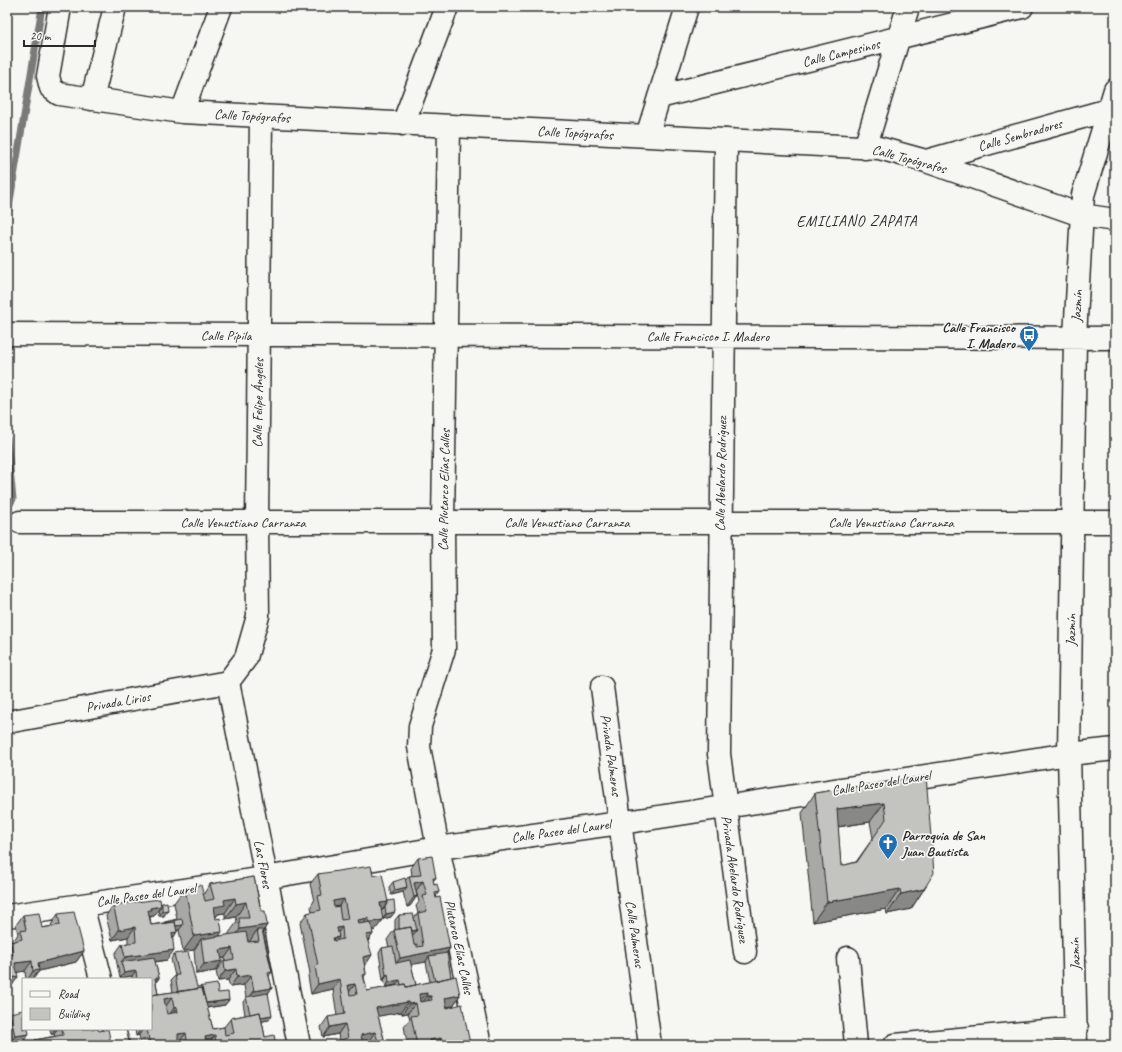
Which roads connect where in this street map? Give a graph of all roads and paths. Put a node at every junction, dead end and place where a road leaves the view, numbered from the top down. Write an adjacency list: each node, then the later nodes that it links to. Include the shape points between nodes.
1 (60, 7): 10 (street, Calle Topógrafos, via 48,76 51,88 60,94)
2 (115, 7): 10 (street)
3 (221, 7): 12 (street)
4 (447, 7): 14 (street)
5 (687, 7): 9 (street)
6 (908, 7): 8 (street)
7 (1022, 7): 8 (street, Calle Campesinos)
8 (898, 39): 9 (street, Calle Campesinos); 18 (street)
9 (659, 97): 16 (street)
10 (92, 99): 12 (street, Calle Topógrafos)
11 (1113, 102): 19 (street, Calle Sembradores); 20 (street, Jazmín, via 1082,195)
12 (182, 112): 13 (street, Calle Topógrafos)
13 (261, 116): 14 (street, Calle Topógrafos); 23 (street, Calle Felipe Ángeles)
14 (403, 124): 15 (street, Calle Topógrafos)
15 (449, 126): 16 (street, Calle Topógrafos); 24 (street, Calle Plutarco Elías Calles)
16 (647, 136): 17 (street, Calle Topógrafos)
17 (726, 140): 18 (street, Calle Topógrafos); 25 (street, Calle Abelardo Rodríguez)
18 (865, 148): 19 (street, Calle Topógrafos, via 879,148)
19 (926, 161): 20 (street, Calle Topógrafos)
20 (1082, 215): 21 (street, Calle Topógrafos); 26 (street, Jazmín)
21 (1115, 220)
22 (7, 334): 23 (street, Calle Pípila)
23 (259, 335): 24 (street, Calle Pípila); 29 (street, Calle Felipe Ángeles)
24 (446, 335): 25 (street, Calle Francisco I. Madero); 30 (street, Calle Plutarco Elías Calles)
25 (723, 336): 26 (street, Calle Francisco I. Madero); 31 (street, Calle Abelardo Rodríguez)
26 (1075, 338): 27 (street, Calle Francisco I. Madero); 32 (street, Jazmín)
27 (1115, 338)
28 (20, 522): 29 (street, Calle Venustiano Carranza)
29 (257, 522): 30 (street, Calle Venustiano Carranza); 34 (street, Calle Felipe Ángeles, via 258,616 246,658)
30 (443, 522): 31 (street, Calle Venustiano Carranza); 41 (street, Calle Plutarco Elías Calles, via 444,648 420,726 419,747)
31 (721, 522): 32 (street, Calle Venustiano Carranza); 39 (street, Calle Abelardo Rodríguez, via 718,754)
32 (1072, 522): 33 (street, Calle Venustiano Carranza); 38 (street, Jazmín)
33 (1115, 522)
34 (228, 682): 36 (street, Privada Lirios); 42 (street, Las Flores)
35 (602, 687): 40 (street, Privada Palmeras)
36 (7, 722)
37 (1115, 748): 38 (street, Calle Paseo del Laurel)
38 (1069, 754): 39 (street, Calle Paseo del Laurel); 49 (street, Jazmín)
39 (726, 807): 40 (street, Calle Paseo del Laurel); 45 (street, Privada Abelardo Rodríguez)
40 (620, 823): 41 (street, Calle Paseo del Laurel); 53 (street, Calle Palmeras)
41 (438, 848): 42 (street, Calle Paseo del Laurel); 52 (street, Plutarco Elías Calles)
42 (265, 878): 43 (street, Calle Paseo del Laurel); 51 (street, Las Flores)
43 (82, 905): 44 (street, Calle Paseo del Laurel); 47 (street)
44 (7, 916)
45 (745, 952)
46 (848, 958): 54 (street)
47 (101, 978)
48 (114, 1030): 50 (street)
49 (1077, 1036): 55 (street)
50 (118, 1045)
51 (299, 1045)
52 (480, 1045)
53 (650, 1045)
54 (856, 1045)
55 (895, 1045)

